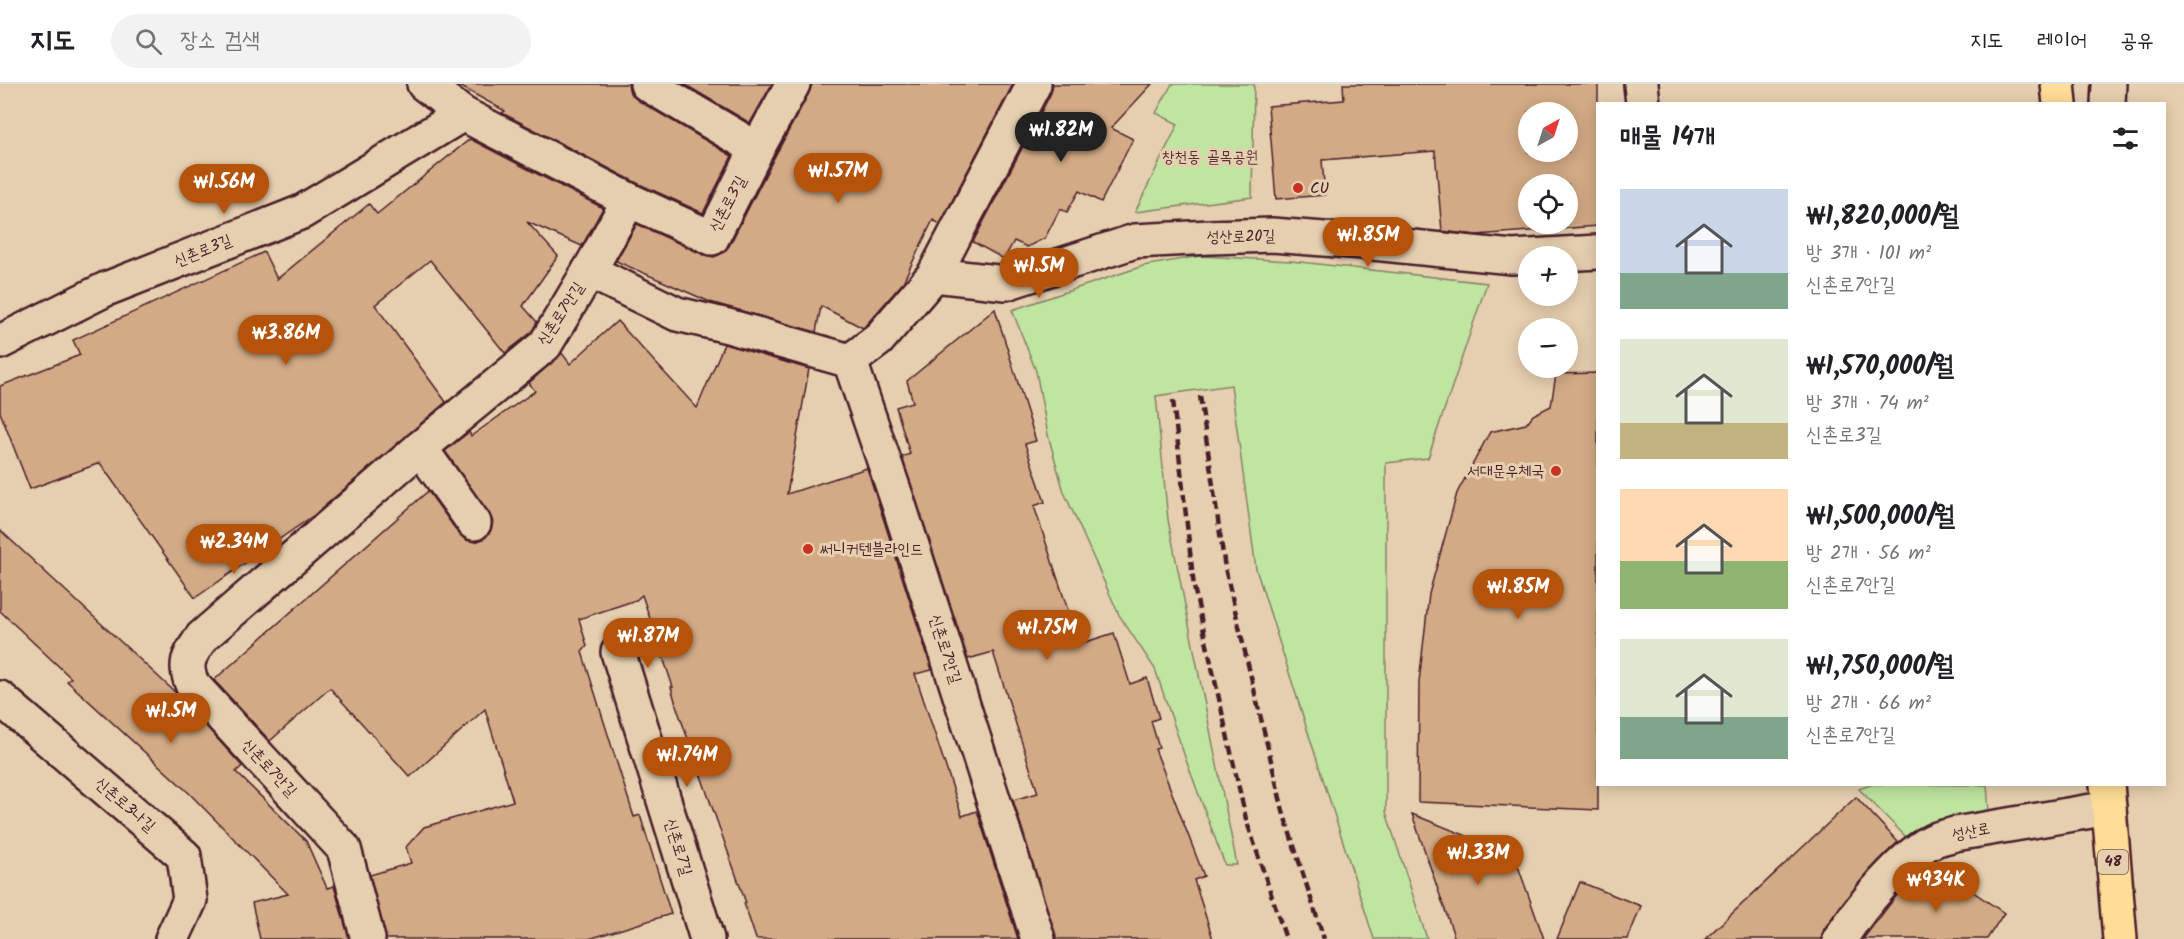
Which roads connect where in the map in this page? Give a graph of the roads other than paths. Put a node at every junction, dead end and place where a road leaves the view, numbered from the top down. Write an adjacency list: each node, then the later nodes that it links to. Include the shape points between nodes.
1 (424, 84): 11 (street, 신촌로3길)
2 (646, 84): 12 (street)
3 (793, 84): 12 (street, 신촌로3길)
4 (1034, 84): 16 (street)
5 (1641, 84): 8 (street)
6 (2058, 84): 9 (main road)
7 (2109, 84): 10 (street)
8 (1643, 102)
9 (2060, 102)
10 (2108, 102)
11 (463, 114): 13 (street, 신촌로3길); 17 (street, 신촌로3길, via 302,212 106,289)
12 (757, 148): 13 (street, 신촌로3길, via 712,238)
13 (629, 200): 15 (street, 신촌로7안길)
14 (1596, 252): 16 (street, 성산로20길, via 1512,257 1272,235 1135,241 1006,283)
15 (589, 271): 18 (street, 신촌로7안길, via 677,314); 19 (street, 신촌로7안길, via 545,345)
16 (934, 274): 18 (street, via 878,340)
17 (0, 342)
18 (850, 361): 27 (street, 신촌로7안길)
19 (420, 448): 20 (street); 25 (street, 신촌로7안길, via 202,637 189,657 187,671 192,684 345,849)
20 (474, 523)
21 (618, 652): 26 (street, 신촌로7길)
22 (0, 698): 24 (street, 신촌로3나길, via 184,856 190,900)
23 (2108, 796): 28 (street, 성산로, via 1936,839 1876,890); 29 (main road, 성산로 / 48)
24 (172, 939)
25 (368, 939)
26 (707, 939)
27 (1038, 939)
28 (1840, 939)
29 (2120, 939)

